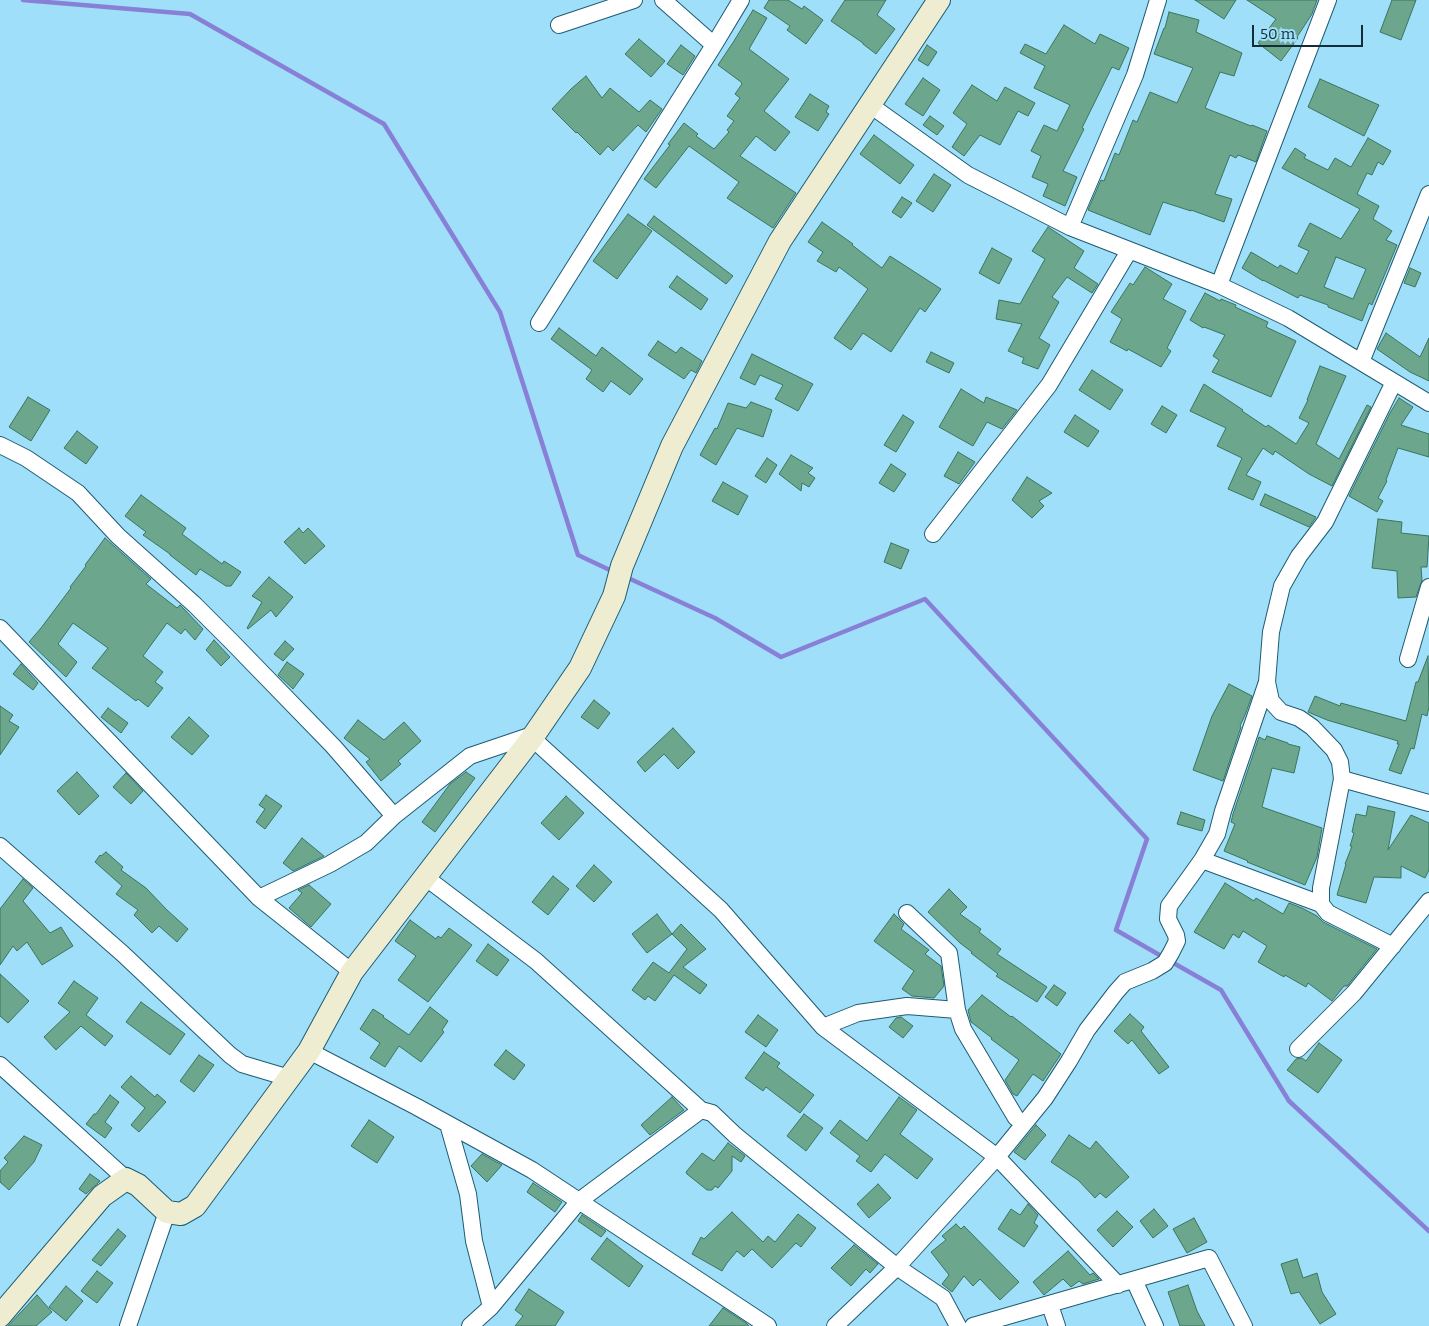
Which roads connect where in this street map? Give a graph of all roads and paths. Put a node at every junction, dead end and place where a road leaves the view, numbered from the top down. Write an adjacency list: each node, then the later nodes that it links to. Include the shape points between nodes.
1 (634, 0): 7 (street)
2 (663, 0): 8 (street)
3 (741, 0): 8 (street)
4 (939, 0): 9 (street)
5 (1158, 0): 11 (street, via 1134,75)
6 (1328, 0): 13 (street)
7 (559, 25)
8 (714, 45): 14 (street)
9 (870, 105): 11 (street, via 968,175); 24 (street, via 776,250 672,446 622,566 614,596 580,668)
10 (1429, 194): 15 (street)
11 (1070, 228): 12 (street)
12 (1130, 252): 13 (street); 19 (street, via 1048,385)
13 (1219, 285): 15 (street, via 1288,318)
14 (539, 323)
15 (1361, 362): 16 (street)
16 (1394, 382): 17 (street); 23 (street, via 1325,522 1299,556 1282,586 1271,632)
17 (1429, 403)
18 (0, 445): 27 (street, via 26,458 78,493 118,536 196,605 332,746)
19 (933, 534)
20 (1429, 587): 22 (street)
21 (0, 628): 31 (street)
22 (1408, 658)
23 (1267, 682): 25 (street, via 1271,701 1281,712 1299,718 1334,750 1340,762); 29 (street, via 1217,834)
24 (533, 736): 27 (street, via 470,756); 30 (street); 38 (street, via 721,910)
25 (1342, 779): 26 (street); 33 (street)
26 (1429, 803)
27 (394, 816): 31 (street, via 359,847)
28 (0, 846): 44 (street, via 123,954 230,1055 242,1064)
29 (1202, 860): 33 (street); 39 (street, via 1169,906 1168,919 1177,941 1168,958 1152,971 1125,982)
30 (424, 876): 36 (street); 45 (street, via 536,961)
31 (259, 898): 36 (street)
32 (1429, 901): 35 (street)
33 (1320, 904): 35 (street, via 1328,913)
34 (906, 913): 37 (street, via 950,953)
35 (1393, 946): 40 (street, via 1354,993)
36 (352, 972): 41 (street)
37 (957, 1010): 38 (street, via 908,1006 858,1013); 46 (street, via 963,1029)
38 (823, 1028): 48 (street)
39 (1087, 1030): 42 (street); 46 (street)
40 (1298, 1049)
41 (309, 1051): 44 (street); 47 (street)
42 (1069, 1061): 46 (street); 48 (street, via 1045,1098)
43 (1, 1067): 49 (street)
44 (289, 1078): 51 (street, via 195,1206 181,1214)
45 (701, 1110): 50 (street); 52 (street, via 712,1113)
46 (1016, 1118)
47 (448, 1124): 50 (street, via 532,1170); 56 (street, via 468,1194 474,1241)
48 (997, 1157): 52 (street); 54 (street)
49 (126, 1179): 51 (street, via 138,1185); 57 (street, via 102,1196)
50 (579, 1201): 56 (street); 60 (street)
51 (167, 1212): 58 (street)
52 (897, 1267): 61 (street); 62 (street, via 943,1298)
53 (1134, 1280): 54 (street); 65 (street); 66 (street, via 1209,1258)
54 (1118, 1284): 55 (street)
55 (1050, 1305): 63 (street); 64 (street)
56 (491, 1307): 59 (street)
57 (0, 1316)
58 (128, 1326)
59 (470, 1326)
60 (768, 1326)
61 (835, 1326)
62 (958, 1326)
63 (973, 1326)
64 (1057, 1326)
65 (1155, 1326)
66 (1244, 1326)

